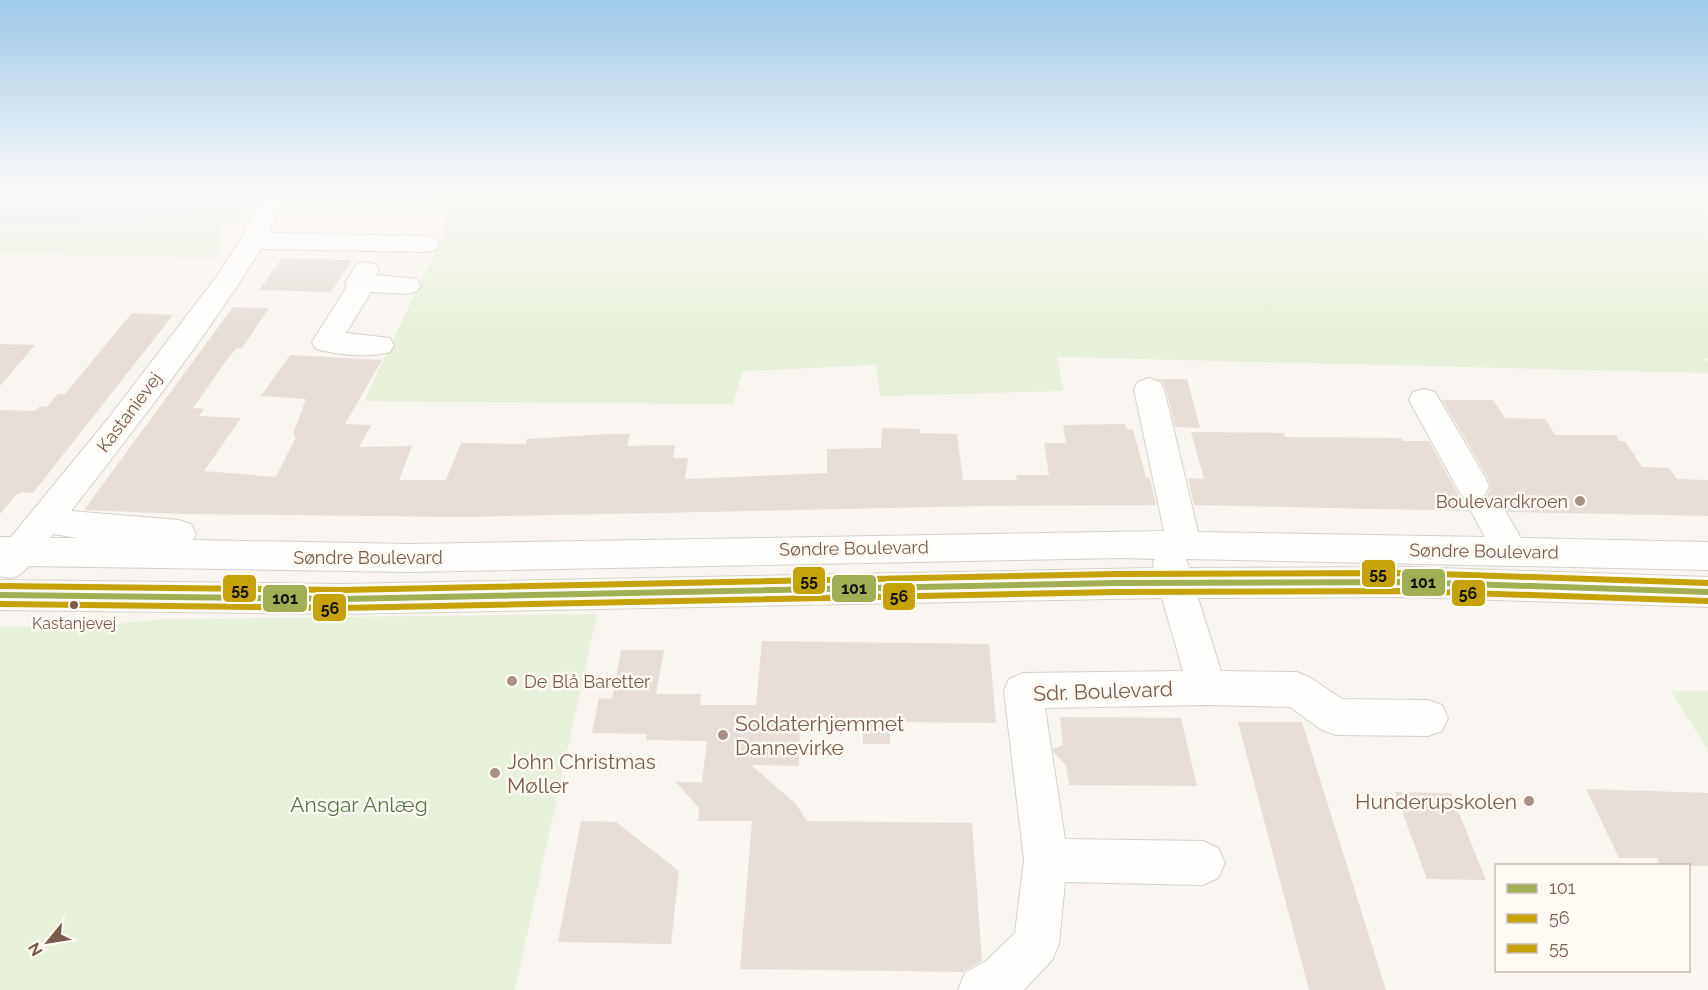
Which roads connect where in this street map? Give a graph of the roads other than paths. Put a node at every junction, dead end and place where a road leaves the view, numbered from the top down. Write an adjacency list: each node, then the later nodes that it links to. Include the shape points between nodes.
1 (253, 241): 10 (street, Kastanievej, via 139,400)
2 (266, 241): 3 (street)
3 (384, 243): 4 (street); 5 (street, via 358,283)
4 (427, 244)
5 (363, 283): 6 (street); 7 (street, via 326,342)
6 (407, 285)
7 (380, 345)
8 (1149, 389): 11 (street)
9 (1424, 400): 12 (street)
10 (53, 509): 13 (street, via 58,523 241,539); 15 (street, Kastanievej)
11 (1174, 544): 12 (street, Søndre Boulevard); 13 (street, Søndre Boulevard, via 410,558); 16 (street)
12 (1511, 552): 14 (street, Søndre Boulevard)
13 (264, 556): 15 (street, Søndre Boulevard)
14 (1708, 556)
15 (5, 561)
16 (1175, 583): 17 (street, Søndre Boulevard, via 1409,582); 18 (street, Søndre Boulevard, via 342,599); 19 (street)
17 (1708, 592)
18 (0, 595)
19 (1207, 688): 20 (street, Sdr. Boulevard, via 1297,690 1336,717); 21 (street, Sdr. Boulevard, via 1023,692)
20 (1428, 718)
21 (1046, 860): 22 (street); 23 (street, Sdr. Boulevard, via 1036,944 1003,978)
22 (1203, 863)
23 (982, 990)

